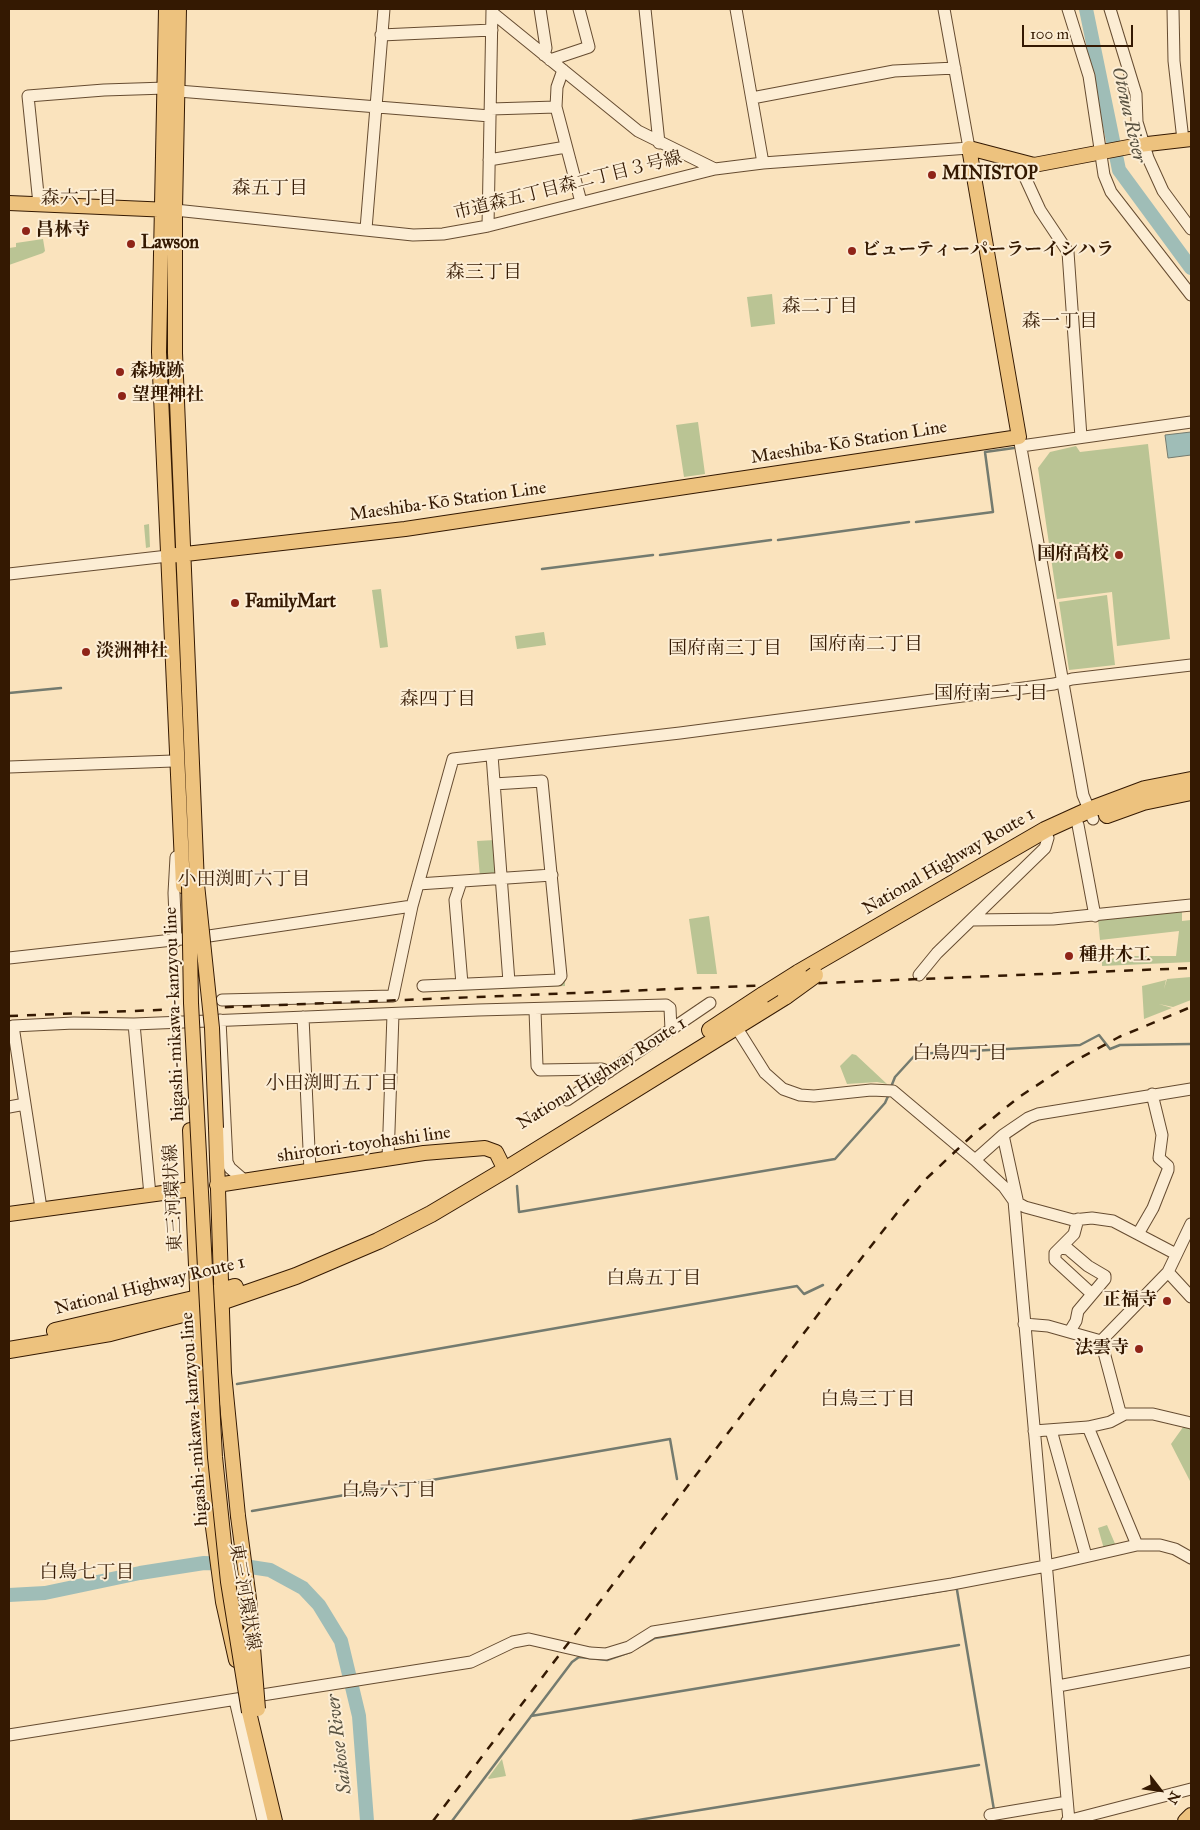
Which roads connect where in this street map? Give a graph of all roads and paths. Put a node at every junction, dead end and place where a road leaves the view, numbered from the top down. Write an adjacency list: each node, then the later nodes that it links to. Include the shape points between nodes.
1 (166, 9): 18 (main road, higashi-mikawa-kanzyou line)
2 (179, 9): 18 (main road, higashi-mikawa-kanzyou line)
3 (384, 9): 14 (street)
4 (540, 9): 15 (street)
5 (579, 9): 15 (street, via 589,47)
6 (646, 9): 24 (street)
7 (736, 9): 19 (street)
8 (944, 9): 16 (street)
9 (1068, 9): 28 (street, via 1088,76)
10 (1110, 9): 25 (street, via 1136,94)
11 (1173, 9): 23 (street, via 1174,61)
12 (492, 12): 13 (street); 15 (street)
13 (492, 30): 14 (street); 22 (street)
14 (382, 35): 20 (street)
15 (547, 57): 17 (street)
16 (955, 68): 19 (street, via 894,71); 27 (street)
17 (563, 70): 21 (street, via 557,87); 24 (street)
18 (172, 90): 20 (street); 35 (street, via 104,90 28,96); 36 (main road, higashi-mikawa-kanzyou line)
19 (752, 98): 31 (street)
20 (376, 107): 22 (street); 38 (street)
21 (556, 107): 22 (street); 26 (street)
22 (490, 112): 29 (street)
23 (1187, 139): 25 (main road)
24 (659, 143): 32 (street)
25 (1141, 145): 28 (main road); 39 (street, via 1163,190)
26 (566, 147): 29 (street); 33 (street)
27 (969, 148): 30 (main road); 31 (street, 市道森五丁目森二丁目３号線); 43 (main road)
28 (1103, 153): 30 (main road, via 1034,165); 40 (street, via 1111,192)
29 (489, 160): 37 (street)
30 (1018, 162): 42 (street, via 1040,210 1068,252)
31 (763, 163): 32 (street, 市道森五丁目森二丁目３号線)
32 (715, 169): 33 (street, 市道森五丁目森二丁目３号線)
33 (581, 202): 37 (street, 市道森五丁目森二丁目３号線)
34 (9, 203): 35 (main road)
35 (39, 204): 36 (main road)
36 (169, 210): 38 (street, 市道森五丁目森二丁目３号線); 44 (main road, higashi-mikawa-kanzyou line); 45 (main road, higashi-mikawa-kanzyou line, via 159,352)
37 (488, 226): 38 (street, 市道森五丁目森二丁目３号線, via 431,235)
38 (366, 229)
39 (1191, 229)
40 (1191, 295)
41 (1191, 422): 42 (street)
42 (1081, 438): 43 (street)
43 (1020, 441): 44 (main road, Maeshiba-Kō Station Line, via 405,528); 49 (street)
44 (182, 555): 45 (main road, Maeshiba-Kō Station Line); 48 (main road, higashi-mikawa-kanzyou line)
45 (168, 556): 46 (street); 51 (main road, higashi-mikawa-kanzyou line)
46 (9, 574)
47 (1191, 665): 49 (street)
48 (188, 672): 51 (main road, higashi-mikawa-kanzyou line); 67 (street, via 194,701)
49 (1062, 682): 50 (street, via 661,736); 56 (street)
50 (492, 755): 54 (street); 61 (street, via 453,759)
51 (180, 760): 52 (street); 62 (main road, 東三河環状線); 62 (main road, higashi-mikawa-kanzyou line, via 188,813); 68 (street, via 174,893)
52 (9, 767)
53 (1191, 780): 56 (highway, National Highway Route 1, via 1145,789)
54 (494, 784): 58 (street, via 542,781); 59 (street)
55 (1191, 792): 56 (highway, National Highway Route 1)
56 (1086, 818): 57 (highway, National Highway Route 1); 65 (street); 80 (highway, National Highway Route 1, bridge, via 1016,845 798,973 764,995)
57 (1048, 838): 66 (street, via 1045,848); 80 (highway, National Highway Route 1, bridge, via 815,975 786,996)
58 (552, 875): 59 (street); 71 (street, via 561,976 558,980)
59 (501, 879): 60 (street); 71 (street)
60 (461, 882): 61 (street); 72 (street, via 455,900)
61 (418, 884): 63 (street)
62 (189, 885): 96 (main road, 東三河環状線, bridge, via 212,1028); 97 (main road, 東三河環状線, via 184,1028); 128 (main road, higashi-mikawa-kanzyou line, bridge, via 215,1457)
63 (412, 906): 67 (street); 74 (street, via 393,996)
64 (1191, 906): 65 (street)
65 (1096, 916): 66 (street)
66 (972, 920): 70 (street)
67 (210, 936): 68 (street)
68 (176, 941): 69 (street)
69 (9, 958)
70 (918, 975)
71 (509, 982): 72 (street)
72 (462, 984): 73 (street)
73 (423, 986)
74 (222, 1000)
75 (710, 1003): 83 (street)
76 (535, 1010): 77 (street); 83 (street, via 666,1005 670,1008); 84 (street, via 537,1066 540,1070)
77 (393, 1014): 78 (street); 91 (street)
78 (303, 1017): 79 (street); 94 (street)
79 (220, 1020): 81 (street); 95 (street, via 227,1162)
80 (733, 1023): 92 (street, via 765,1073 783,1089 814,1096 893,1091); 93 (highway, National Highway Route 1)
81 (134, 1024): 82 (street); 98 (street)
82 (11, 1026): 88 (street)
83 (671, 1030): 84 (street)
84 (609, 1072): 87 (street)
85 (1191, 1088): 86 (street)
86 (1152, 1094): 90 (street, via 1038,1114); 104 (street, via 1162,1135 1159,1158 1168,1170 1153,1208)
87 (567, 1100)
88 (25, 1104): 89 (street); 100 (street)
89 (9, 1107)
90 (1002, 1135): 92 (street); 99 (street)
91 (388, 1159): 93 (main road, shirotori-toyohashi line, via 485,1148 496,1152); 94 (main road, shirotori-toyohashi line)
92 (975, 1160): 99 (street)
93 (503, 1166): 110 (highway, National Highway Route 1, via 431,1214 378,1241 326,1264)
94 (310, 1171): 95 (main road, shirotori-toyohashi line)
95 (245, 1180): 96 (main road, shirotori-toyohashi line)
96 (217, 1185): 110 (main road, 東三河環状線)
97 (192, 1189): 98 (main road); 111 (main road, 東三河環状線)
98 (150, 1195): 100 (main road)
99 (1016, 1202): 102 (street); 112 (street)
100 (41, 1208): 101 (main road)
101 (9, 1214)
102 (1078, 1219): 104 (street, via 1113,1221); 105 (street, via 1074,1234)
103 (1191, 1226): 106 (street)
104 (1138, 1234): 106 (street)
105 (1060, 1248): 108 (street, via 1055,1253 1055,1260); 108 (street, via 1068,1249 1104,1276)
106 (1176, 1254): 107 (street)
107 (1168, 1272): 109 (street); 115 (street)
108 (1092, 1294): 113 (street, via 1078,1311)
109 (1191, 1297)
110 (221, 1298): 111 (highway, National Highway Route 1); 129 (main road, 東三河環状線, bridge, via 224,1373 249,1599)
111 (198, 1304): 114 (highway, National Highway Route 1); 116 (highway, National Highway Route 1, via 110,1333); 128 (main road, 東三河環状線, bridge, via 212,1520)
112 (1024, 1324): 113 (street); 121 (street)
113 (1070, 1331): 115 (street)
114 (9, 1340)
115 (1101, 1341): 117 (street)
116 (9, 1350)
117 (1121, 1416): 118 (street, via 1153,1414); 119 (street)
118 (1191, 1423)
119 (1088, 1427): 120 (street); 122 (street)
120 (1051, 1430): 121 (street); 123 (street)
121 (1034, 1432): 125 (street)
122 (1136, 1545): 123 (street); 124 (street, via 1160,1545)
123 (1086, 1556): 125 (street)
124 (1191, 1558)
125 (1046, 1566): 127 (street); 128 (street, via 653,1632 629,1647 606,1654 529,1639 513,1642 471,1662 344,1683)
126 (1191, 1661): 127 (street)
127 (1058, 1686): 132 (street)
128 (240, 1695): 129 (main road, higashi-mikawa-kanzyou line, bridge); 130 (street); 135 (street)
129 (253, 1711): 136 (main road, higashi-mikawa-kanzyou line, via 264,1779)
130 (9, 1735)
131 (1191, 1789): 137 (street)
132 (1067, 1802): 133 (street); 137 (street)
133 (990, 1815)
134 (1191, 1815): 138 (main road)
135 (263, 1821)
136 (277, 1821)
137 (1069, 1821)
138 (1185, 1821)

